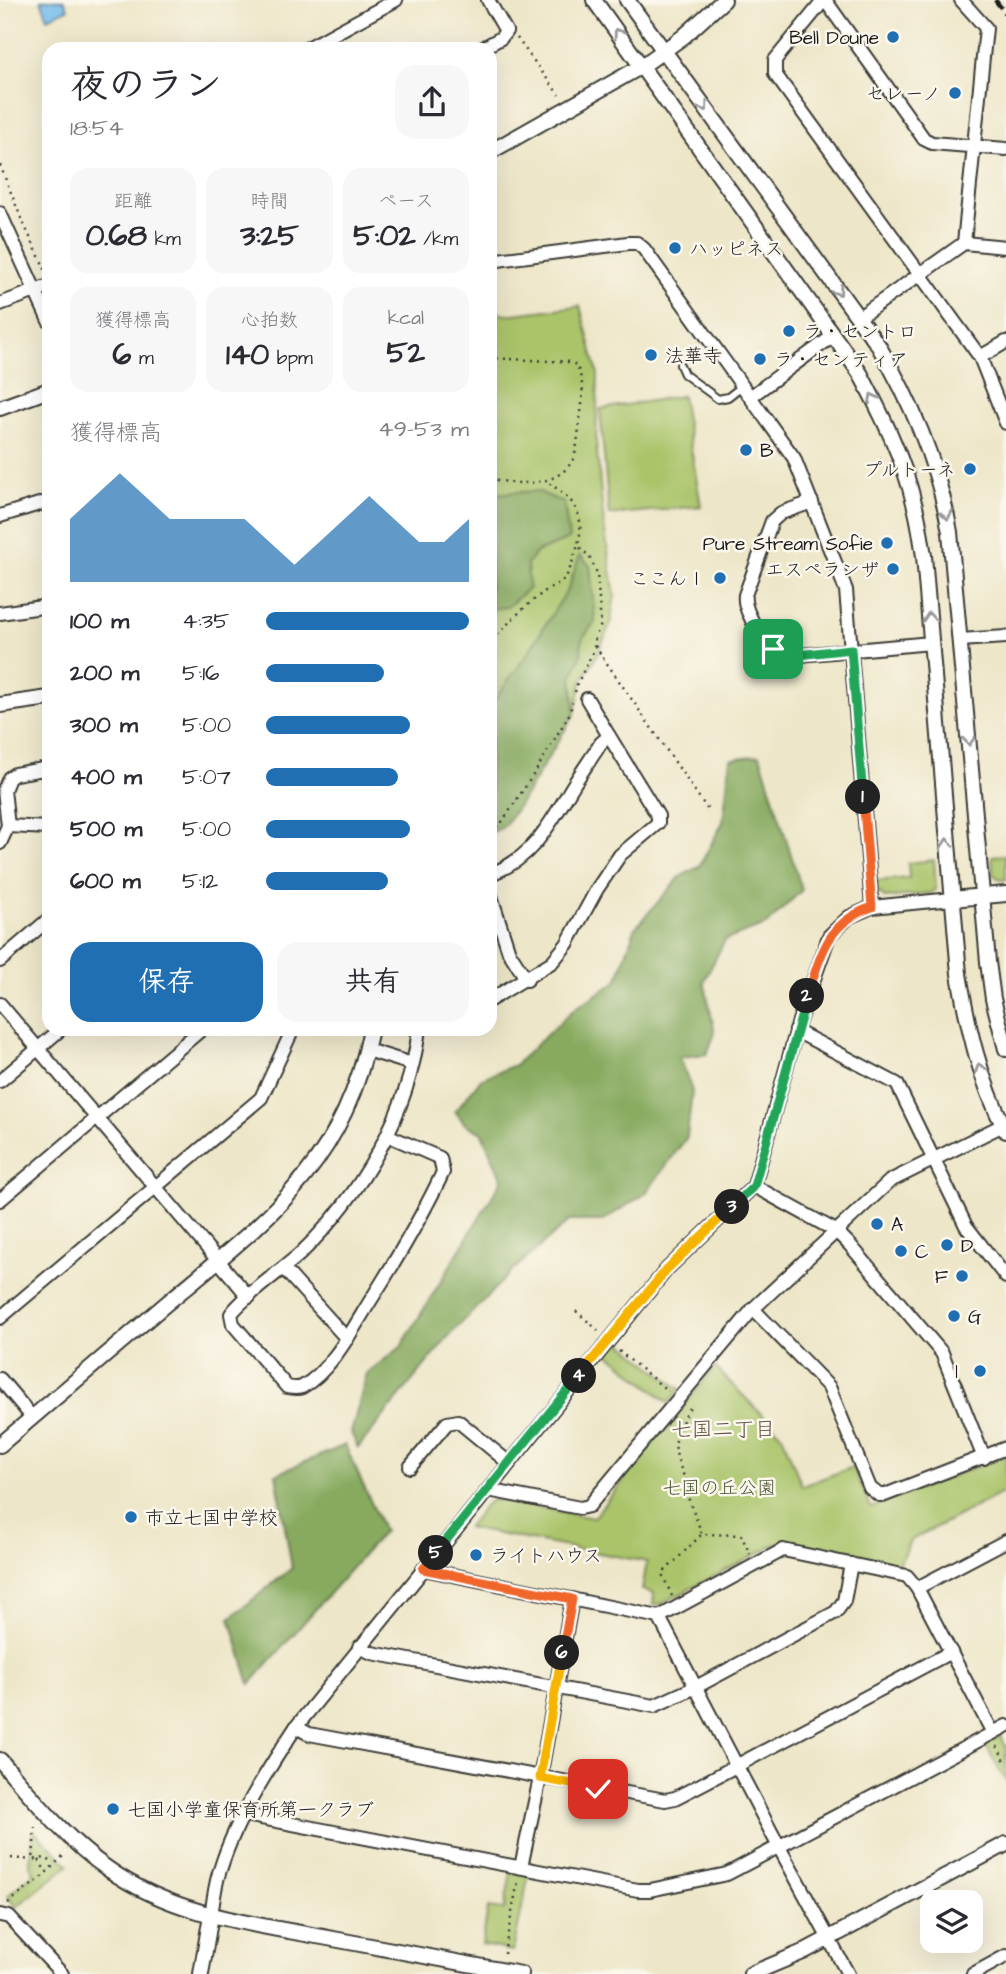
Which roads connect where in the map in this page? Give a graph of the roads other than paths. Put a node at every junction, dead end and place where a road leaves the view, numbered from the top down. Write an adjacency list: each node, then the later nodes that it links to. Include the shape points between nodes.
1 (396, 0): 8 (street)
2 (488, 0): 9 (street, via 506,31)
3 (594, 0): 11 (street, one-way to 3)
4 (627, 0): 10 (street)
5 (724, 0): 10 (street)
6 (824, 0): 12 (street, via 924,139); 19 (street, via 775,60 775,74)
7 (961, 0): 12 (street, via 986,28)
8 (319, 42)
9 (494, 42)
10 (664, 52): 11 (street); 24 (street, one-way to 24)
11 (642, 66): 13 (street); 25 (street)
12 (973, 146): 14 (street); 16 (street)
13 (497, 148)
14 (1006, 149)
15 (0, 214): 21 (street)
16 (964, 243): 17 (street); 19 (street)
17 (1006, 247)
18 (497, 260): 29 (street, via 637,243)
19 (919, 274): 24 (street); 27 (street)
20 (42, 289): 21 (street)
21 (36, 292): 22 (street); 23 (street)
22 (0, 304)
23 (42, 305)
24 (858, 318): 39 (street, one-way to 39, via 878,345 925,436 950,532)
25 (834, 336): 29 (street); 40 (street, one-way to 25, via 924,556 904,468 860,373)
26 (1006, 342): 27 (street)
27 (980, 356): 32 (street)
28 (680, 365): 29 (lane, via 684,374 718,399)
29 (746, 391): 33 (street, via 794,458)
30 (42, 393): 31 (street)
31 (0, 408)
32 (1006, 423)
33 (812, 502): 41 (street, via 846,590); 41 (street, via 772,520 744,606 781,654)
34 (42, 503): 35 (street)
35 (0, 516)
36 (42, 607): 37 (street)
37 (0, 613)
38 (1006, 637): 39 (street)
39 (960, 640): 52 (street, one-way to 52)
40 (931, 643): 41 (street); 53 (street, one-way to 40)
41 (851, 649): 54 (street)
42 (42, 699): 44 (street)
43 (587, 699): 45 (street)
44 (0, 705)
45 (609, 736): 50 (street, via 538,840); 58 (street, via 658,823 620,855 567,944)
46 (42, 769): 47 (street, via 9,778 4,790)
47 (8, 827): 48 (street); 49 (street)
48 (42, 828)
49 (0, 843)
50 (497, 871)
51 (1006, 894): 52 (street)
52 (982, 896): 53 (street); 68 (street, via 993,999)
53 (952, 899): 54 (street); 73 (street, one-way to 53, via 971,1039)
54 (872, 907): 61 (street, via 849,917 829,936)
55 (497, 915): 58 (street, via 509,952)
56 (42, 925): 57 (street)
57 (0, 961)
58 (527, 980): 59 (street)
59 (497, 996)
60 (0, 1004): 67 (street)
61 (796, 1031): 75 (street, via 897,1084); 76 (street)
62 (53, 1036): 67 (street)
63 (194, 1036): 72 (street)
64 (290, 1036): 77 (street, via 261,1098)
65 (370, 1036): 69 (street)
66 (418, 1036): 70 (street)
67 (38, 1049): 71 (street); 72 (street)
68 (1006, 1049)
69 (367, 1050): 70 (street); 80 (street, via 346,1110 311,1170 277,1209)
70 (412, 1064): 74 (street, via 403,1101)
71 (0, 1081)
72 (97, 1118): 77 (street); 78 (street)
73 (1005, 1128): 75 (street)
74 (387, 1135): 81 (street, via 335,1217); 86 (street, via 440,1158 443,1172 419,1223)
75 (933, 1160): 79 (street, via 890,1181); 82 (street, via 967,1226)
76 (754, 1186): 79 (street); 92 (street, via 667,1269)
77 (155, 1187): 80 (street); 85 (street)
78 (0, 1200)
79 (836, 1231): 84 (street); 91 (street, via 942,1353)
80 (217, 1261): 83 (street); 88 (street)
81 (284, 1269): 83 (street); 86 (street)
82 (1006, 1277)
83 (248, 1297): 86 (street, via 231,1314 233,1324 287,1387 304,1386)
84 (753, 1309): 91 (street, via 829,1387 874,1492 885,1495); 94 (street, via 589,1506)
85 (0, 1318)
86 (347, 1339)
87 (0, 1379): 88 (street)
88 (32, 1417): 89 (street)
89 (0, 1445)
90 (1006, 1448): 91 (street)
91 (984, 1458)
92 (509, 1463): 93 (street, via 454,1420); 94 (street)
93 (410, 1467)
94 (488, 1490): 97 (street)
95 (1006, 1541): 98 (street)
96 (851, 1564): 98 (street, via 907,1576); 100 (street, via 787,1549); 103 (street, via 844,1601 836,1612)
97 (423, 1569): 99 (street); 101 (street)
98 (917, 1588): 102 (street)
99 (572, 1599): 100 (street); 104 (street)
100 (659, 1617): 103 (street)
101 (359, 1647): 104 (street); 106 (street)
102 (951, 1652): 107 (street); 109 (street)
103 (696, 1687): 104 (street, via 654,1706); 109 (street)
104 (555, 1688): 110 (street)
105 (1006, 1726): 107 (street)
106 (296, 1727): 110 (street, via 309,1734); 111 (street)
107 (993, 1733): 113 (street)
108 (0, 1760): 116 (street, via 68,1836 108,1869 145,1892)
109 (737, 1765): 110 (street, via 665,1800); 113 (street)
110 (540, 1778): 114 (street)
111 (244, 1815): 114 (street); 116 (street, via 220,1868)
112 (1006, 1844): 117 (street)
113 (779, 1847): 114 (street, via 727,1874 644,1890); 117 (street)
114 (521, 1867)
115 (1, 1914): 119 (street)
116 (211, 1915): 120 (street); 121 (street)
117 (829, 1939): 122 (street); 123 (street)
118 (1006, 1956): 124 (street)
119 (62, 1974)
120 (201, 1974)
121 (521, 1974)
122 (751, 1974)
123 (848, 1974)
124 (973, 1974)

